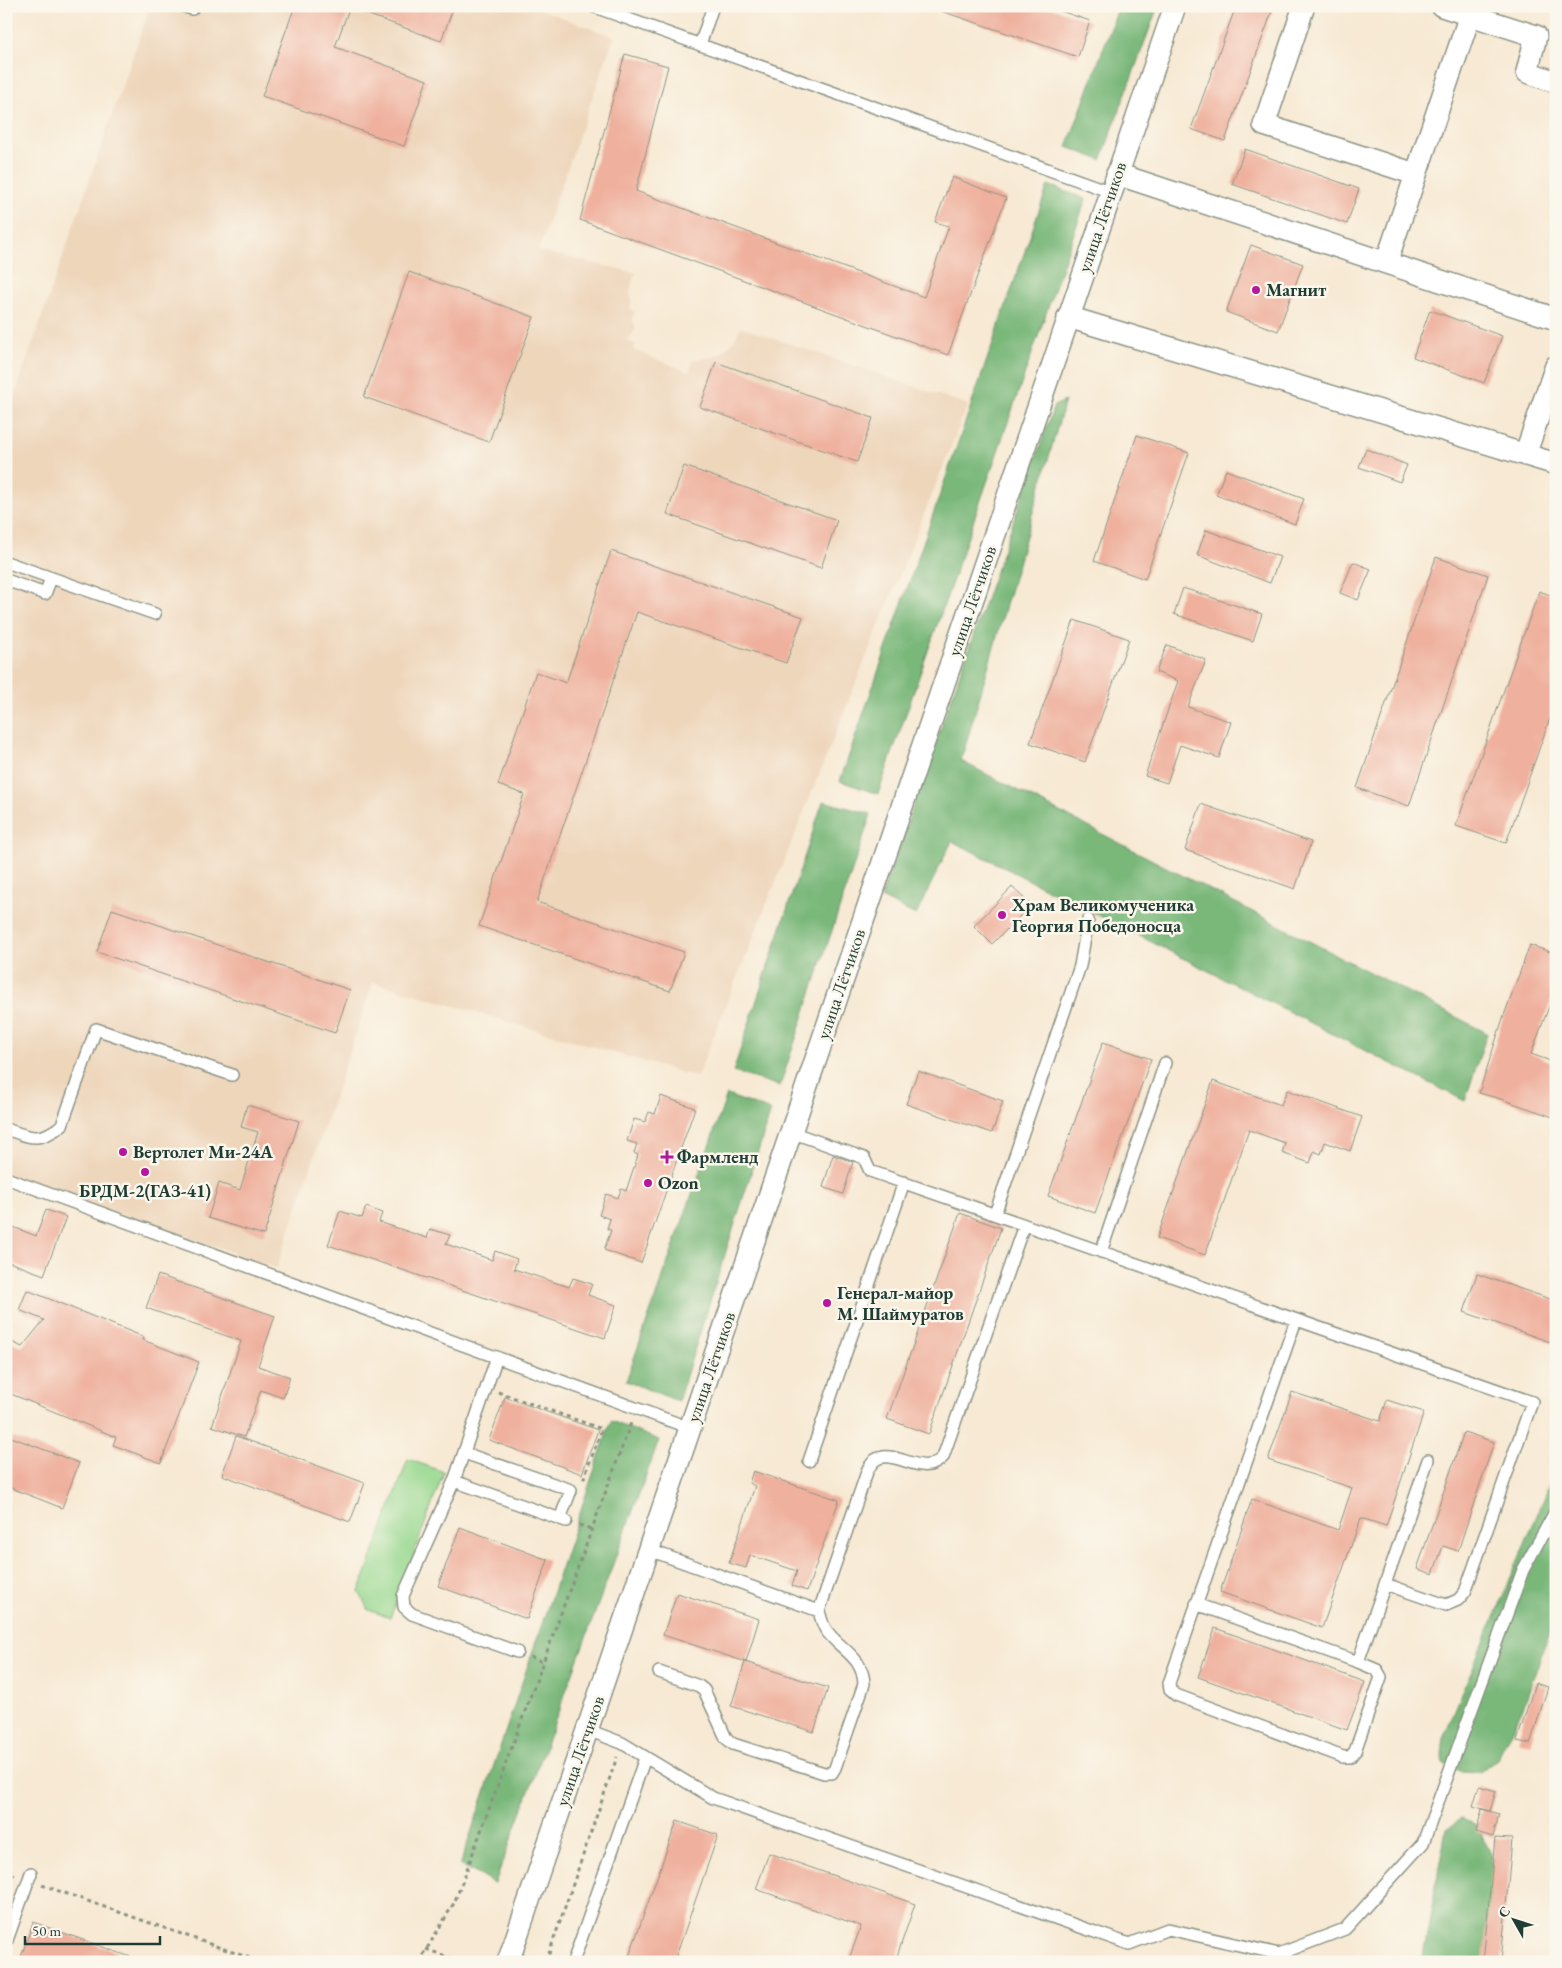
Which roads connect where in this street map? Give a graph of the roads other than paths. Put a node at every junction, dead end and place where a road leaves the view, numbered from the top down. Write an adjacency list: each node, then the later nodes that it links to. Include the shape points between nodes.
1 (592, 6): 7 (lane)
2 (713, 6): 7 (lane)
3 (1175, 6): 10 (street, улица Лётчиков)
4 (1304, 6): 9 (street, via 1264,125)
5 (1442, 6): 6 (street)
6 (1470, 15): 8 (street, via 1536,36 1527,72); 9 (street)
7 (700, 45): 10 (lane)
8 (1556, 82)
9 (1415, 174): 11 (street)
10 (1114, 183): 11 (street); 12 (street, улица Лётчиков)
11 (1386, 263): 13 (street)
12 (1068, 317): 15 (street); 25 (street, улица Лётчиков)
13 (1556, 319)
14 (1556, 366): 15 (street)
15 (1526, 455): 16 (street)
16 (1556, 464)
17 (6, 562): 18 (lane)
18 (51, 578): 19 (lane, via 44,594); 20 (lane)
19 (6, 580)
20 (155, 614)
21 (1088, 920): 28 (lane, via 1080,966)
22 (1165, 1063): 30 (lane)
23 (232, 1075): 24 (lane, via 96,1029 62,1125 49,1135 32,1138)
24 (6, 1129)
25 (791, 1132): 27 (lane, via 864,1158 870,1171); 33 (street, улица Лётчиков)
26 (6, 1178): 32 (lane)
27 (904, 1182): 28 (lane); 36 (lane)
28 (995, 1214): 29 (lane)
29 (1024, 1225): 30 (lane); 42 (lane, via 942,1457 936,1464 928,1466 885,1457 875,1460 868,1469)
30 (1101, 1252): 31 (lane)
31 (1296, 1320): 40 (lane, via 1532,1402 1465,1592 1458,1600 1446,1605); 41 (lane)
32 (497, 1357): 33 (lane); 34 (lane)
33 (690, 1428): 39 (street, улица Лётчиков)
34 (464, 1453): 37 (lane); 37 (lane, via 571,1490 563,1520)
35 (1428, 1460): 40 (lane)
36 (809, 1461)
37 (454, 1481): 43 (lane, via 404,1596 404,1607 412,1614)
38 (1556, 1510): 47 (lane, via 1522,1570 1423,1843 1345,1929 1279,1954 1168,1929 1129,1944 711,1797)
39 (649, 1550): 42 (lane); 46 (street, улица Лётчиков)
40 (1385, 1584): 44 (lane)
41 (1196, 1604): 44 (lane); 44 (lane, via 1169,1683 1170,1690 1176,1695 1344,1757 1350,1757 1355,1751 1381,1676 1377,1670)
42 (820, 1611): 45 (lane, via 827,1631 860,1664 864,1684 832,1773 824,1774 733,1744 726,1738 704,1690)
43 (517, 1652)
44 (1358, 1662)
45 (659, 1672)
46 (588, 1730): 47 (lane, via 622,1743); 50 (street, улица Лётчиков)
47 (645, 1758): 51 (lane)
48 (30, 1877): 49 (lane)
49 (6, 1942)
50 (508, 1962)
51 (573, 1962)

